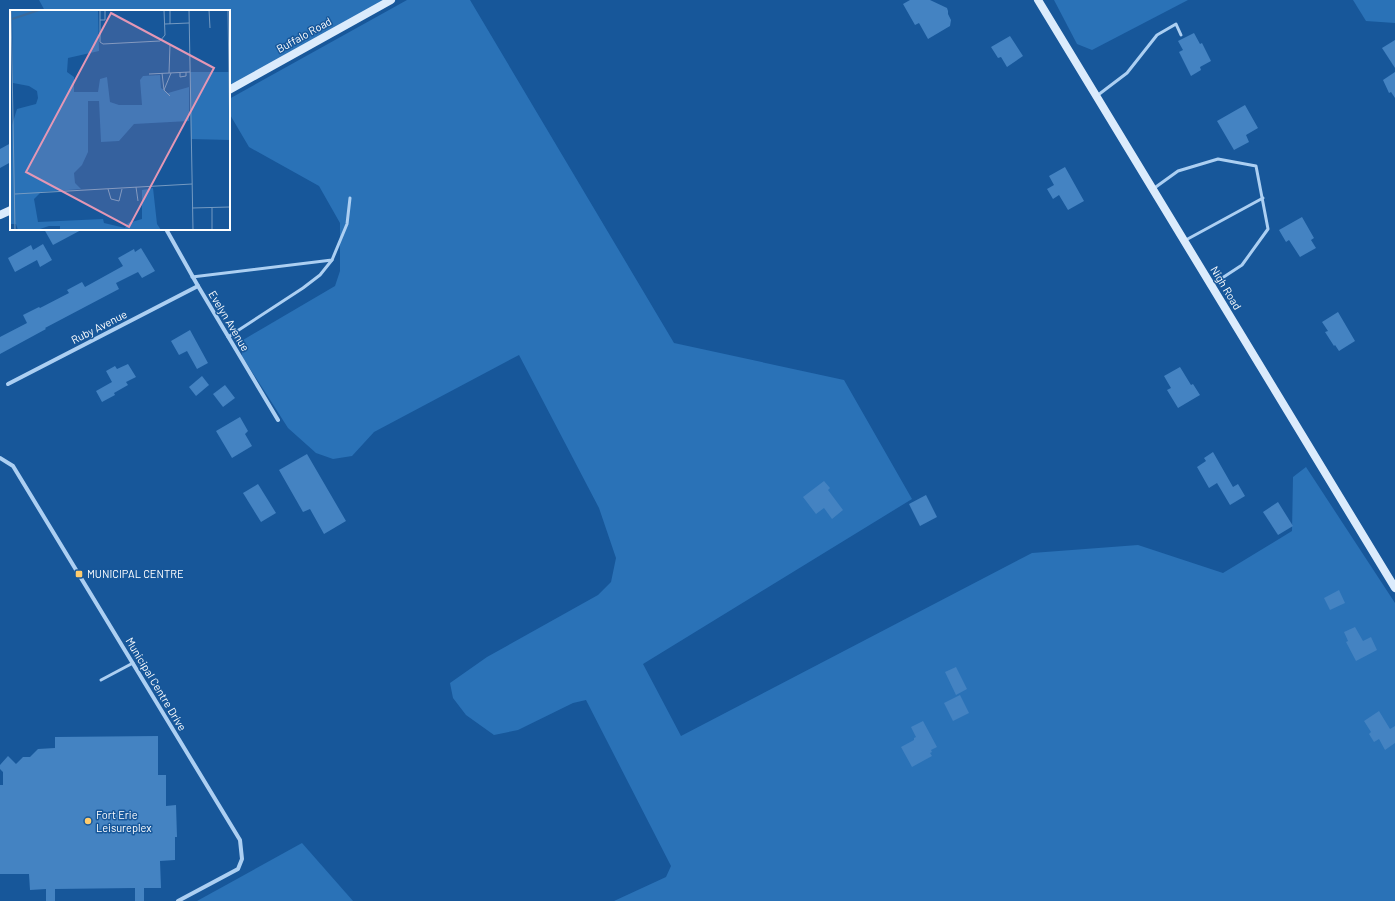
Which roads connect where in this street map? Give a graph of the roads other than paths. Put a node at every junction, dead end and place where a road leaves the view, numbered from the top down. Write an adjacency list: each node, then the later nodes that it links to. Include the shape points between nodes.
1 (390, 0): 4 (street, Buffalo Road)
2 (1038, 0): 5 (street, Nigh Road)
3 (1181, 35): 5 (lane, via 1176,24 1156,35 1127,73)
4 (230, 89)
5 (1096, 96): 6 (street, Nigh Road)
6 (1153, 189): 8 (lane, via 1178,170 1218,159 1256,166); 12 (street, Nigh Road)
7 (350, 198): 13 (lane, via 347,224)
8 (1263, 198): 12 (lane); 15 (lane, via 1268,229 1242,265)
9 (10, 211): 10 (street)
10 (0, 216)
11 (167, 230): 14 (street, Evelyn Avenue)
12 (1184, 241): 15 (street, Nigh Road)
13 (332, 260): 14 (lane); 17 (lane, via 320,275 303,288)
14 (192, 277): 16 (street, Evelyn Avenue)
15 (1211, 285): 21 (street, Nigh Road)
16 (198, 286): 17 (street, Evelyn Avenue); 18 (street, Ruby Avenue)
17 (228, 337): 19 (street, Evelyn Avenue)
18 (8, 384)
19 (278, 420)
20 (0, 458): 22 (street, Municipal Centre Drive, via 13,466)
21 (1395, 588)
22 (132, 663): 23 (lane); 24 (street, Municipal Centre Drive, via 240,840 242,859 238,869)
23 (101, 680)
24 (178, 901)

